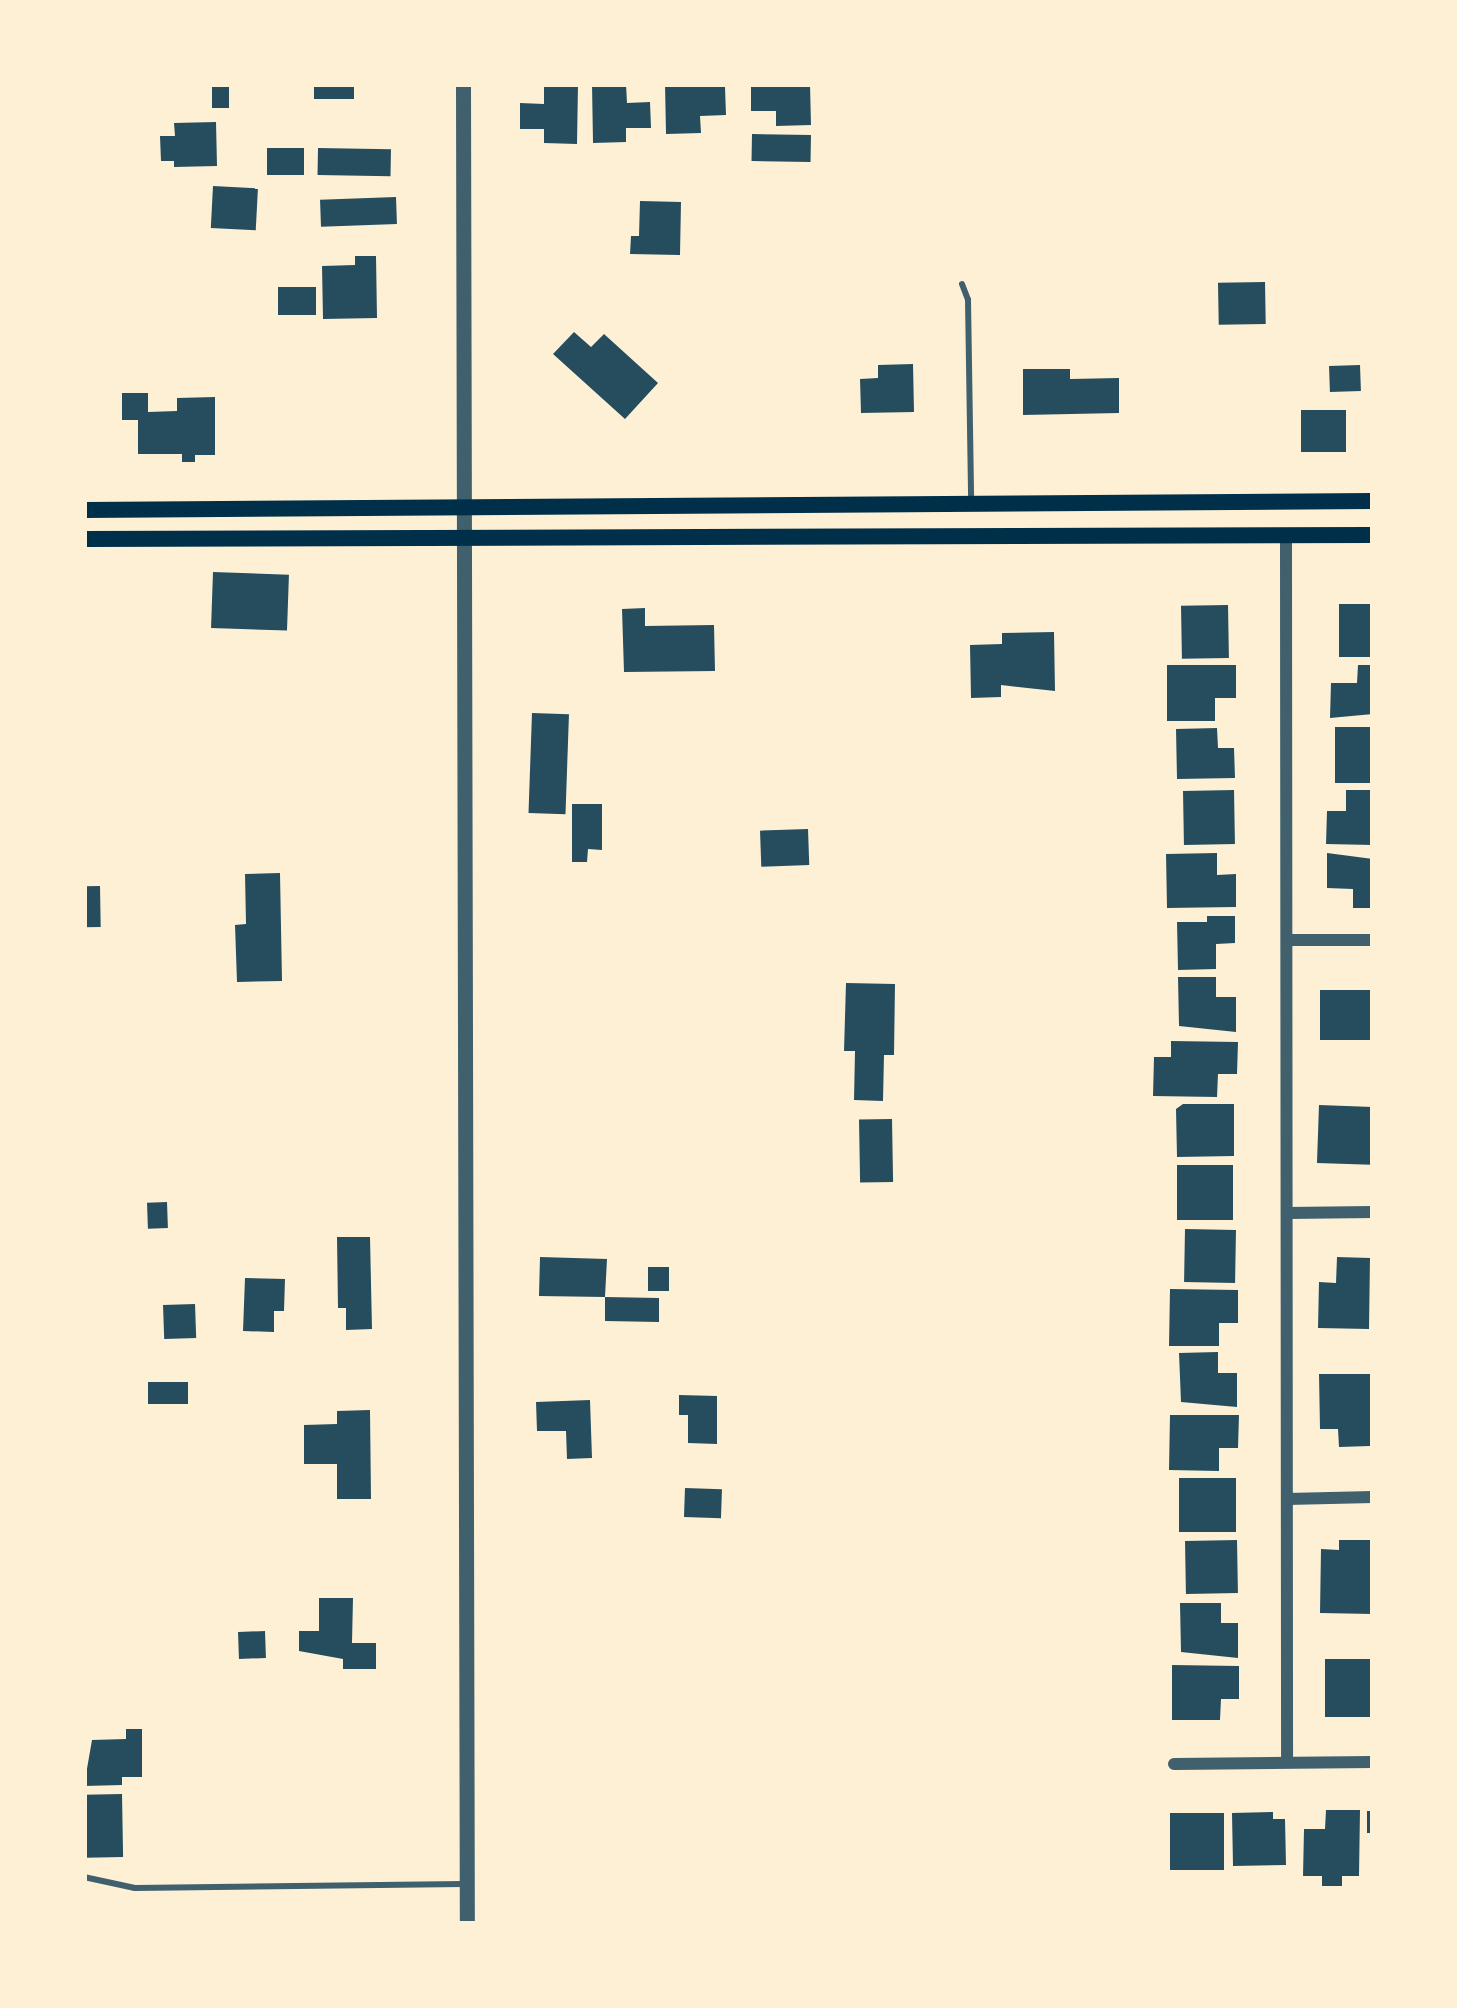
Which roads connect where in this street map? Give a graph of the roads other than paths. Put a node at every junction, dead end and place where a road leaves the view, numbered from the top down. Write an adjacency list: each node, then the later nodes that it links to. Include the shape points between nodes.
1 (463, 84): 5 (street)
2 (962, 284): 4 (lane)
3 (1373, 501): 4 (main road)
4 (971, 504): 5 (main road)
5 (464, 508): 6 (main road); 9 (street)
6 (84, 510)
7 (1286, 536): 8 (main road); 9 (main road); 11 (street)
8 (1373, 536)
9 (464, 537): 10 (main road); 21 (street)
10 (84, 539)
11 (1286, 940): 12 (street); 13 (street)
12 (1373, 940)
13 (1287, 1213): 14 (street); 16 (street)
14 (1373, 1213)
15 (1373, 1497): 16 (street)
16 (1287, 1499): 17 (street)
17 (1287, 1762): 18 (street); 19 (street)
18 (1373, 1762)
19 (1174, 1764)
20 (84, 1877): 21 (lane, via 135,1888)
21 (467, 1884): 22 (street)
22 (467, 1924)

